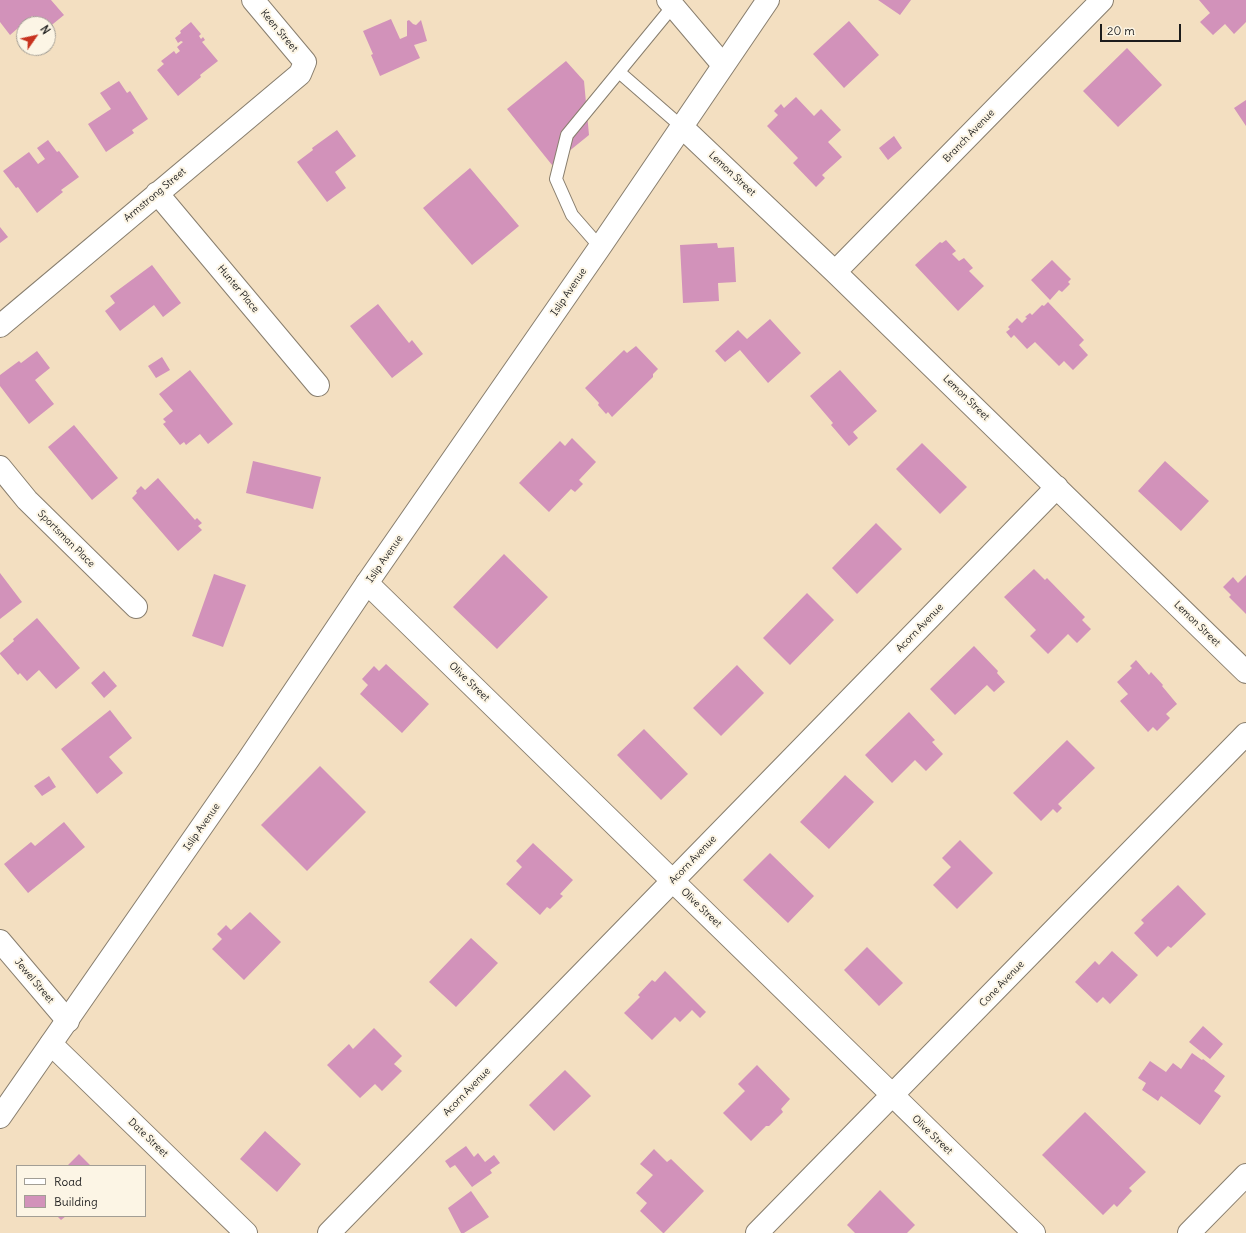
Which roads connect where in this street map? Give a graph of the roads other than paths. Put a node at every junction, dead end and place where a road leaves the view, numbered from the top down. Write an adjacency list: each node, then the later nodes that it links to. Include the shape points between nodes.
1 (253, 0): 5 (street, Keen Street)
2 (768, 0): 6 (street, Islip Avenue)
3 (1102, 0): 11 (street, Branch Avenue)
4 (671, 3): 6 (street); 7 (lane)
5 (305, 62): 9 (street, Armstrong Street, via 300,74)
6 (723, 65): 8 (street, Islip Avenue)
7 (619, 72): 8 (lane); 10 (lane, via 567,135 556,179 572,214)
8 (682, 127): 10 (street, Islip Avenue); 11 (street, Lemon Street)
9 (157, 193): 12 (street, Armstrong Street); 13 (street, Hunter Place)
10 (600, 246): 16 (street, Islip Avenue)
11 (835, 272): 15 (street, Lemon Street)
12 (0, 326)
13 (318, 385)
14 (0, 467): 17 (street, Sportsman Place, via 27,500)
15 (1058, 487): 18 (street, Lemon Street); 20 (street, Acorn Avenue)
16 (367, 583): 20 (street, Olive Street); 22 (street, Islip Avenue)
17 (136, 608)
18 (1246, 672)
19 (1246, 734): 24 (street, Cone Avenue)
20 (673, 881): 24 (street, Olive Street); 28 (street, Acorn Avenue)
21 (0, 941): 22 (street, Jewel Street)
22 (68, 1021): 23 (street, Islip Avenue)
23 (51, 1044): 25 (street, Islip Avenue); 27 (street, Date Street)
24 (892, 1096): 29 (street, Cone Avenue); 30 (street, Olive Street)
25 (0, 1117)
26 (1246, 1175): 31 (street)
27 (246, 1233)
28 (329, 1233)
29 (757, 1233)
30 (1034, 1233)
31 (1189, 1233)

